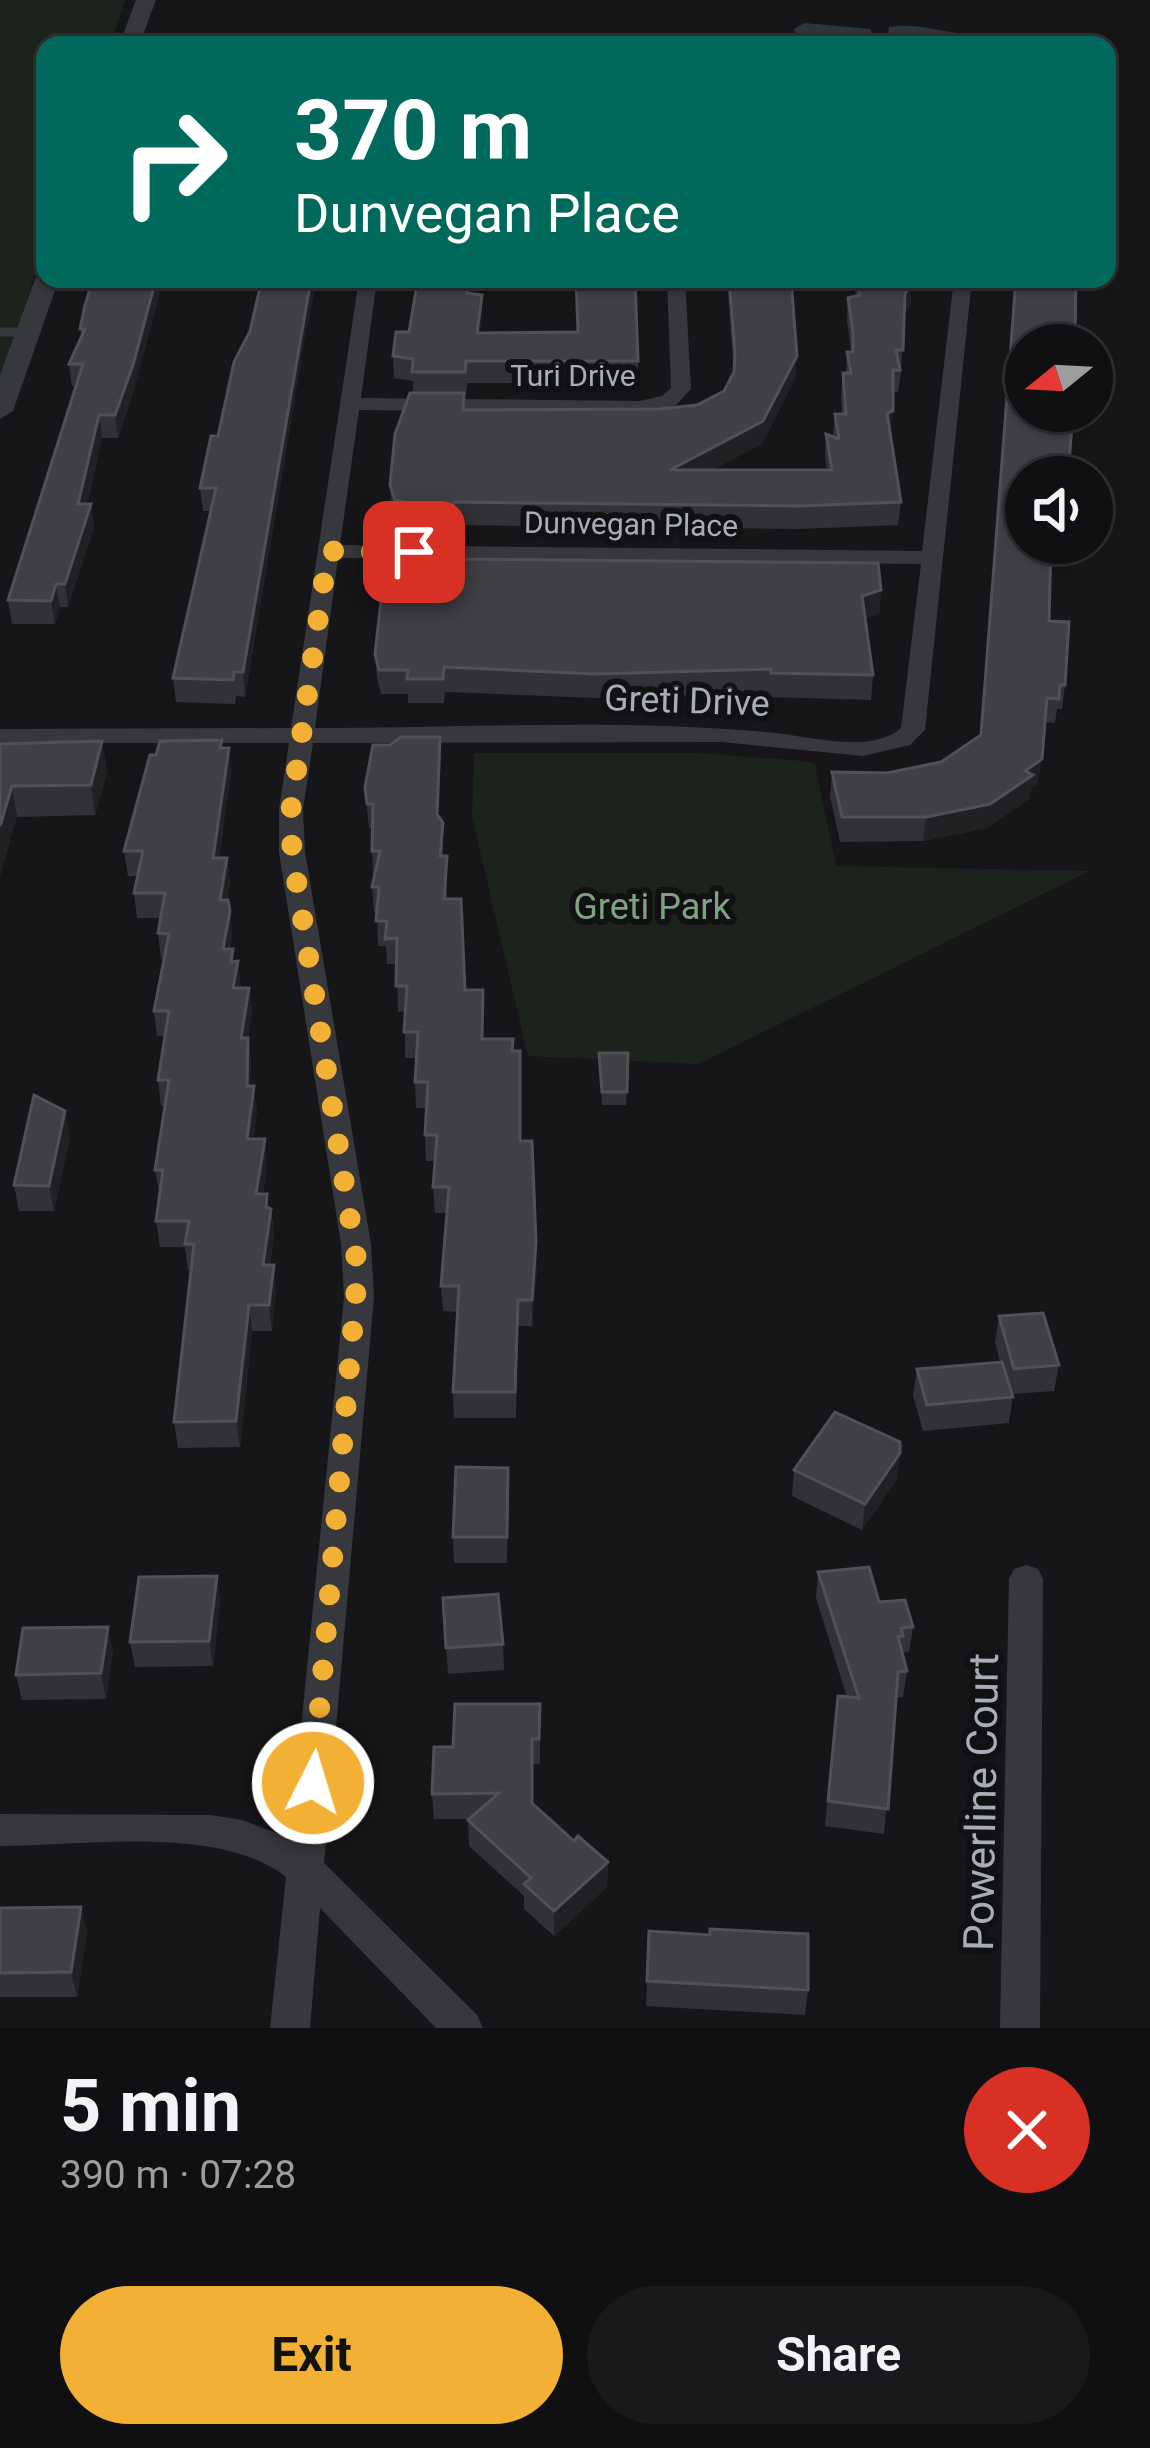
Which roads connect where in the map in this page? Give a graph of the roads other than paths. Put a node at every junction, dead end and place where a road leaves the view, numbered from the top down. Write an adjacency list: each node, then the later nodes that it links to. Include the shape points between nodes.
1 (146, 0): 2 (street)
2 (133, 36)
3 (44, 288): 8 (street)
4 (367, 288): 9 (street)
5 (676, 288): 9 (street, Turi Drive, via 681,389 669,401)
6 (962, 288): 12 (street, Greti Drive)
7 (0, 332): 8 (lane)
8 (28, 332): 10 (street)
9 (349, 404): 11 (street)
10 (0, 411)
11 (328, 551): 12 (street, Dunvegan Place); 13 (street)
12 (932, 558): 13 (street, Greti Drive, via 913,730 884,746 722,735)
13 (303, 734): 14 (street, Greti Drive); 17 (street, via 292,852 358,1297)
14 (0, 736)
15 (1027, 1579): 20 (street, Powerline Court)
16 (0, 1830): 17 (street, via 203,1832 267,1844)
17 (304, 1872): 18 (street); 19 (street)
18 (290, 2028)
19 (463, 2028)
20 (1020, 2028)

